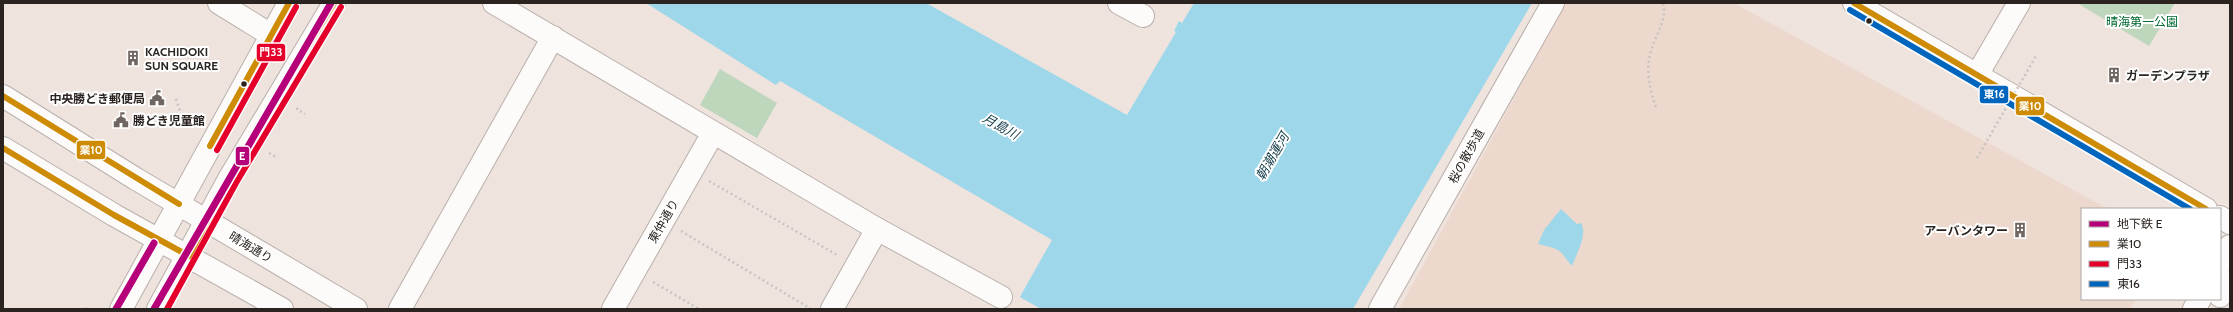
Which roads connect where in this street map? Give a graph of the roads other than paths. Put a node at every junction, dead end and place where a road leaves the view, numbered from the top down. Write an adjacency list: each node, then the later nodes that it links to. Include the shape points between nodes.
1 (219, 3): 10 (street)
2 (290, 3): 10 (street)
3 (334, 3): 19 (street, via 229,180)
4 (494, 3): 11 (street)
5 (1119, 3): 9 (street)
6 (1553, 3): 38 (street, 桜の散歩道)
7 (1854, 3): 12 (street)
8 (2019, 3): 12 (street)
9 (1143, 16)
10 (271, 35): 16 (street)
11 (553, 37): 14 (street); 35 (street)
12 (1977, 75): 17 (street)
13 (3, 96): 16 (street, 晴海通り)
14 (713, 133): 21 (street); 36 (street, 東仲通り)
15 (3, 148): 22 (street)
16 (179, 204): 19 (street, 晴海通り); 22 (street)
17 (2204, 208)
18 (2221, 218): 20 (street)
19 (207, 222): 24 (street); 34 (street, 晴海通り)
20 (2230, 223)
21 (877, 229): 28 (street); 37 (street)
22 (160, 240): 24 (street); 31 (street)
23 (2230, 246): 25 (street)
24 (189, 256): 32 (street); 33 (street)
25 (2221, 262)
26 (2230, 282): 27 (street)
27 (2221, 295)
28 (1001, 297)
29 (2199, 300): 39 (street)
30 (2217, 300): 40 (street)
31 (121, 309)
32 (158, 309)
33 (282, 309)
34 (356, 309)
35 (400, 309)
36 (613, 309)
37 (832, 309)
38 (1380, 309)
39 (2194, 309)
40 (2211, 309)

